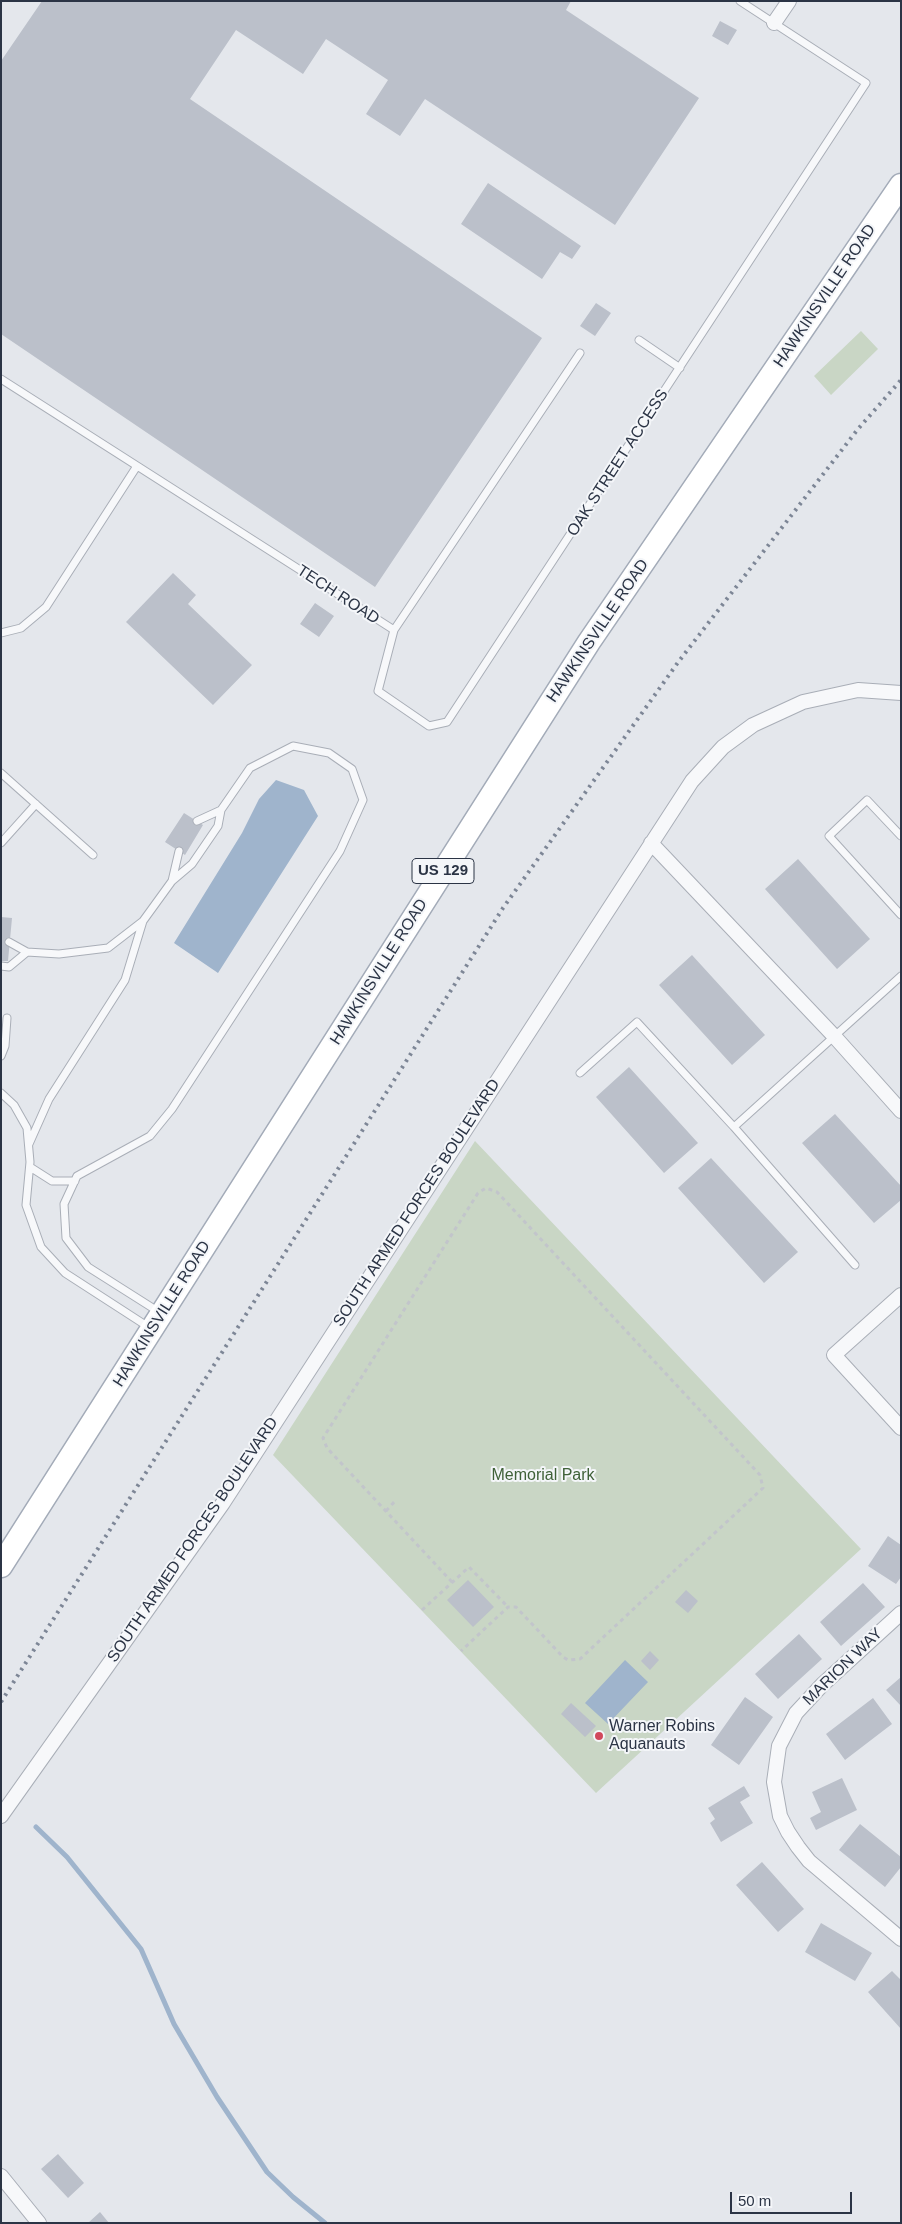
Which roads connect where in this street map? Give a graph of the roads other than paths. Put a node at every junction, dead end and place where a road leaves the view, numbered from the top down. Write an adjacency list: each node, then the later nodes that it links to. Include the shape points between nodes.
1 (740, 1): 3 (lane)
2 (788, 1): 3 (street)
3 (774, 23): 7 (lane, OAK STREET ACCESS, via 866,83)
4 (901, 185): 41 (main road, HAWKINSVILLE ROAD / US 129, via 589,642)
5 (639, 340): 7 (lane)
6 (580, 353): 10 (lane, TECH ROAD)
7 (680, 368): 10 (lane, OAK STREET ACCESS, via 447,722 429,726 378,692)
8 (1, 379): 9 (lane, TECH ROAD)
9 (137, 466): 10 (lane, TECH ROAD); 11 (lane, via 46,607 21,628)
10 (394, 630)
11 (1, 633)
12 (901, 693): 18 (street, SOUTH ARMED FORCES BOULEVARD, via 858,690 803,702 753,725 723,747 692,780)
13 (1, 773): 14 (lane)
14 (36, 804): 19 (lane); 21 (lane)
15 (221, 810): 16 (lane); 22 (lane, via 218,826 192,864); 38 (lane, via 250,768 293,746 329,753 352,769 363,800 340,851 172,1109 150,1136 78,1176)
16 (197, 821)
17 (901, 836): 23 (lane, via 868,800 829,836)
18 (651, 843): 30 (street); 45 (street, SOUTH ARMED FORCES BOULEVARD, via 223,1503)
19 (1, 844)
20 (178, 851): 22 (lane)
21 (93, 855)
22 (172, 881): 24 (lane)
23 (901, 915)
24 (143, 921): 26 (lane, via 108,948 59,954); 36 (lane, via 125,980 49,1099)
25 (9, 942): 26 (lane)
26 (27, 952): 27 (lane, via 9,967)
27 (1, 966)
28 (901, 976): 30 (lane)
29 (7, 1018): 31 (lane)
30 (834, 1036): 34 (street); 35 (lane)
31 (1, 1056)
32 (580, 1073): 35 (lane, via 638,1022)
33 (1, 1093): 36 (lane, via 14,1106 27,1128)
34 (901, 1111)
35 (734, 1127): 39 (lane)
36 (29, 1145): 37 (lane)
37 (30, 1167): 38 (lane, via 52,1181); 41 (lane, via 26,1205 41,1247 65,1274)
38 (75, 1181): 41 (lane, via 64,1204 66,1238 88,1267)
39 (855, 1265)
40 (901, 1296): 42 (street, via 834,1355)
41 (157, 1321): 43 (main road, HAWKINSVILLE ROAD / US 129)
42 (901, 1428)
43 (1, 1566)
44 (901, 1613): 46 (street, MARION WAY, via 796,1713 779,1746 774,1782 780,1816 809,1861)
45 (1, 1816)
46 (901, 1939)
47 (1, 2176): 48 (street)
48 (39, 2223)

